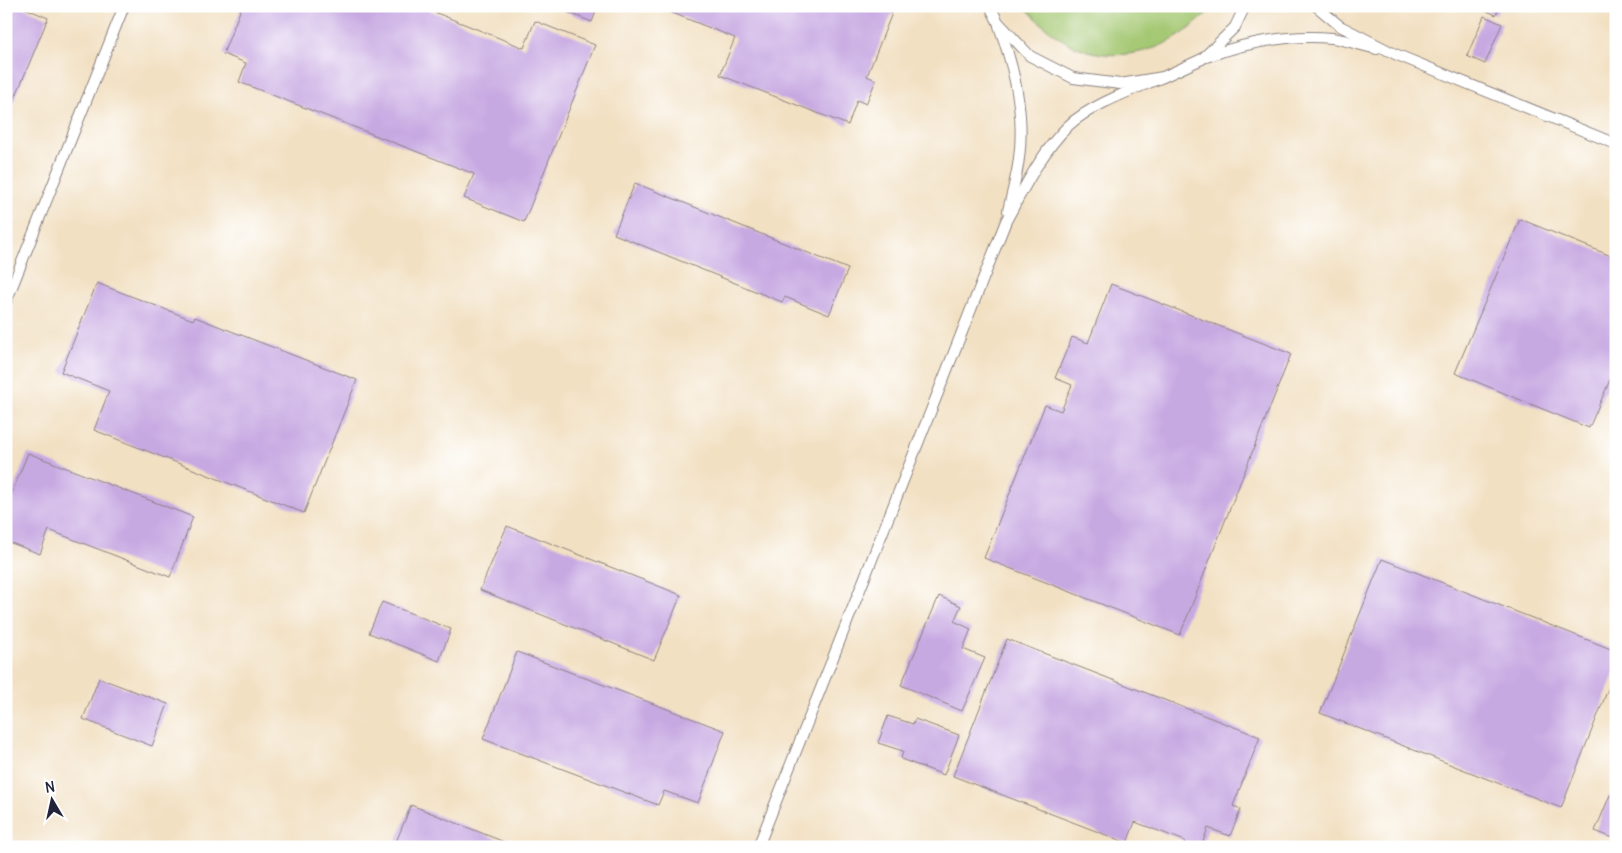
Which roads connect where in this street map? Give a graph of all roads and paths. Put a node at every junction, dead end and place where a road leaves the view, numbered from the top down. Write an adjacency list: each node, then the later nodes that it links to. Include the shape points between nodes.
1 (124, 6): 11 (lane)
2 (990, 6): 5 (lane)
3 (1245, 6): 7 (lane, via 1235,27)
4 (1316, 6): 6 (lane, via 1340,26)
5 (998, 22): 8 (lane, via 1030,56 1073,78 1120,84); 10 (lane, via 1011,60 1019,109 1019,157)
6 (1395, 54): 7 (lane, via 1332,38 1238,45); 9 (lane)
7 (1202, 58): 8 (lane)
8 (1164, 77): 10 (lane, via 1106,102 1069,125 1037,164)
9 (1616, 144)
10 (1006, 221): 12 (lane)
11 (6, 302)
12 (758, 847)

